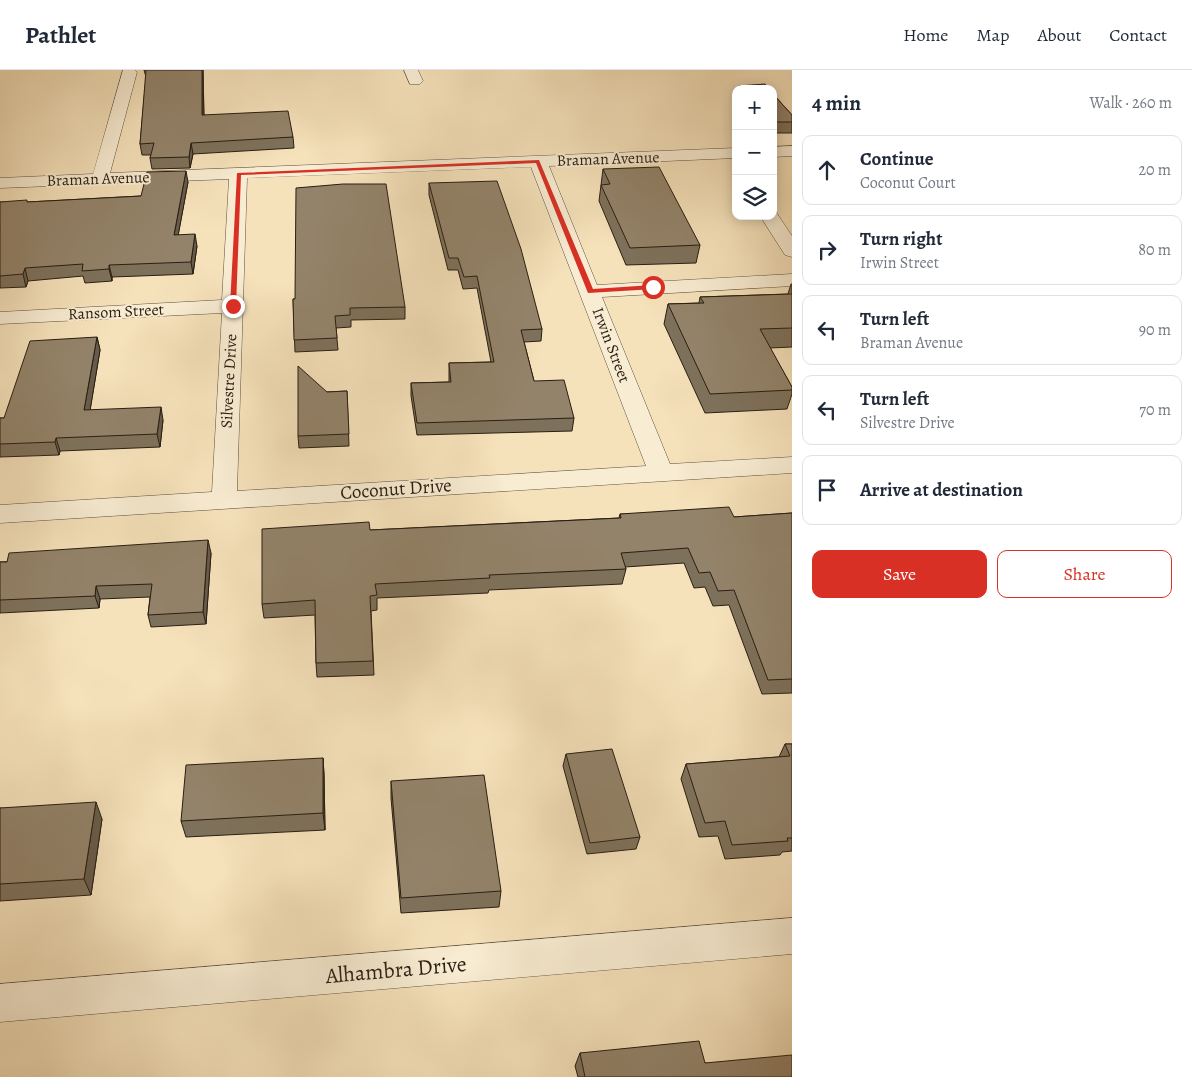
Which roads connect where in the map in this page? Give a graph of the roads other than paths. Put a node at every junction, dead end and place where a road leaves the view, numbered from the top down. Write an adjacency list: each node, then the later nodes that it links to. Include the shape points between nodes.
1 (129, 72): 5 (street)
2 (732, 157): 3 (street, Braman Avenue)
3 (538, 161): 4 (street, Braman Avenue); 10 (street, Irwin Street)
4 (238, 174): 5 (street, Braman Avenue); 11 (street, Silvestre Drive)
5 (100, 179): 6 (street, Braman Avenue)
6 (0, 183)
7 (773, 220): 8 (street)
8 (792, 250)
9 (792, 280): 10 (street)
10 (590, 291): 14 (street, Irwin Street)
11 (233, 306): 12 (street, Ransom Street); 15 (street, Silvestre Drive)
12 (0, 318)
13 (792, 465): 14 (street, Coconut Drive)
14 (661, 472): 15 (street, Coconut Drive)
15 (224, 499): 16 (street, Coconut Drive)
16 (0, 514)
17 (792, 936): 18 (street, Alhambra Drive)
18 (0, 1003)

